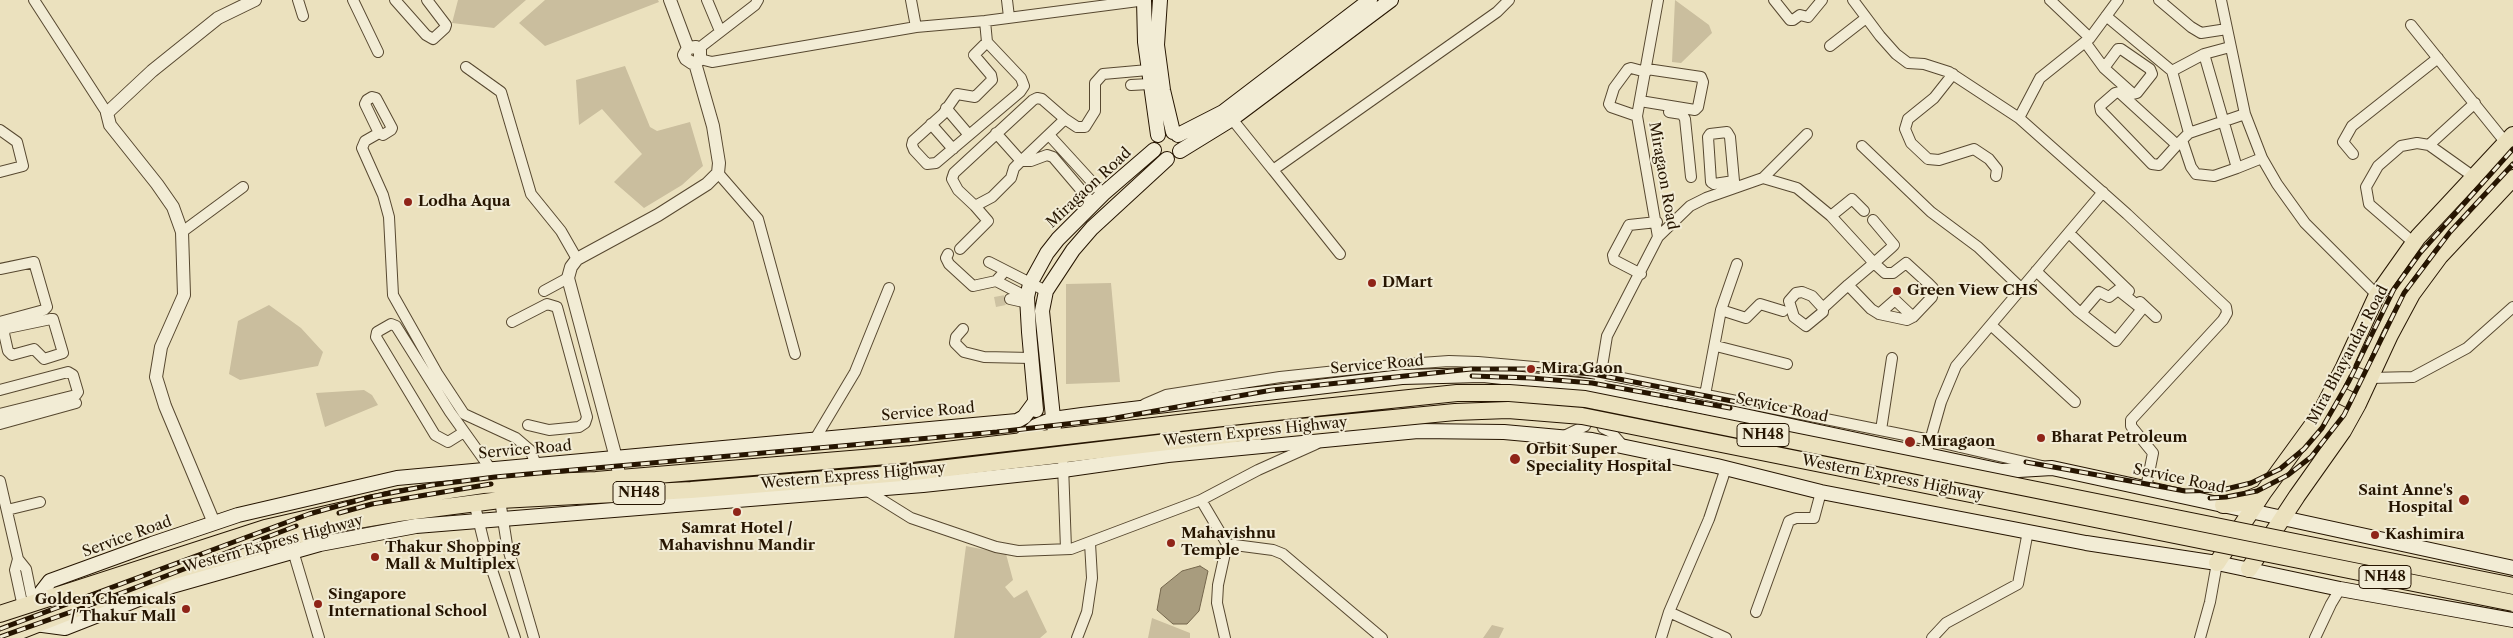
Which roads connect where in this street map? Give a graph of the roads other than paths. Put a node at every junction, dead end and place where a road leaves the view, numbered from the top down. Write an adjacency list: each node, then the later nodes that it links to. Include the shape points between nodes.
1 (34, 0): 53 (street)
2 (256, 0): 53 (street, via 218,18)
3 (298, 0): 25 (street)
4 (353, 0): 38 (street)
5 (395, 0): 6 (street, via 426,36 433,39 446,25)
6 (427, 0)
7 (670, 0): 40 (street)
8 (707, 0): 33 (street)
9 (758, 0): 33 (street)
10 (912, 0): 31 (street)
11 (1007, 0): 27 (street)
12 (1145, 0): 27 (street); 44 (main road)
13 (1160, 0): 63 (main road, via 1157,45 1163,90)
14 (1370, 0): 63 (main road, via 1223,112)
15 (1391, 0): 57 (main road)
16 (1509, 0): 80 (street, via 1497,12)
17 (1658, 0): 45 (street, Miragaon Road)
18 (1774, 0): 19 (street, via 1790,20 1800,15 1808,17)
19 (1822, 0)
20 (1853, 0): 28 (street)
21 (2050, 0): 34 (street)
22 (2118, 0): 26 (street)
23 (2159, 0): 32 (street, via 2201,33)
24 (2221, 0): 32 (street)
25 (303, 16)
26 (2106, 16): 34 (street); 46 (street)
27 (1009, 17): 29 (street)
28 (1866, 18): 36 (street); 47 (street, via 1896,54 1908,63 1935,67)
29 (985, 21): 31 (street); 35 (street)
30 (2411, 24): 41 (street)
31 (916, 27): 40 (street, via 712,62)
32 (2227, 29): 37 (street)
33 (720, 30): 40 (street)
34 (2088, 40): 43 (street); 55 (street, via 2040,78)
35 (987, 42): 51 (street, via 974,55 992,80 975,97 957,94); 65 (street, via 1021,78 1024,86)
36 (1830, 46)
37 (2230, 47): 39 (street); 54 (street)
38 (378, 52)
39 (2204, 54): 46 (street); 58 (street)
40 (695, 55): 82 (street, via 713,126)
41 (2438, 58): 50 (street); 75 (street, via 2352,126 2343,142)
42 (466, 67): 104 (street, via 501,92 531,194 561,231)
43 (2104, 68): 43 (street, via 2136,94 2152,74 2150,69 2121,49)
44 (1148, 70): 48 (main road); 56 (street, via 1103,74 1095,83 1096,111 1085,127 1077,127)
45 (1646, 71): 52 (street, Miragaon Road); 52 (street, via 1628,69 1614,88 1609,104 1611,107); 52 (street, via 1700,77 1703,82 1698,107 1695,110)
46 (2172, 71): 68 (street)
47 (1953, 74): 55 (street); 83 (street, via 1934,98 1908,120 1905,130 1911,143 1928,159 1939,160 1974,149 1989,159 1997,169)
48 (1150, 84): 49 (street); 67 (main road)
49 (1131, 85)
50 (2474, 103): 69 (street); 70 (street)
51 (946, 108): 59 (street); 65 (street)
52 (1638, 108): 84 (street, via 1684,116); 96 (street, Miragaon Road, via 1646,176)
53 (107, 113): 97 (street, via 110,125 172,207)
54 (2245, 114): 58 (street); 76 (street)
55 (2019, 118): 90 (street)
56 (1065, 119): 62 (street, via 1037,98); 66 (street)
57 (1232, 119): 74 (main road); 80 (street)
58 (2222, 121): 68 (street); 79 (street)
59 (932, 124): 72 (street); 72 (street, via 913,141 914,150 932,165)
60 (0, 130): 81 (street, via 17,142 23,166)
61 (379, 133): 176 (street, via 365,141 362,148 389,217 393,295 464,414 516,438 530,450)
62 (996, 134): 78 (street); 92 (street, via 952,178 958,190)
63 (1175, 134): 67 (main road, via 1168,131); 74 (main road, via 1181,140)
64 (1807, 134): 86 (street)
65 (969, 135): 72 (street)
66 (1049, 135): 78 (street); 91 (street)
67 (1158, 135): 73 (main road)
68 (2183, 139): 68 (street, via 2119,92 2100,106 2152,164 2160,165); 79 (street, via 2196,174 2214,176)
69 (2510, 139): 85 (main road, Mira Bhayandar Road)
70 (2429, 145): 85 (street); 100 (street, via 2400,146 2378,166 2366,187 2373,209)
71 (1862, 146): 116 (street, via 1931,212 1978,247)
72 (953, 148)
73 (1154, 150): 77 (main road); 91 (main road, Miragaon Road)
74 (1180, 151): 77 (main road, via 1177,156)
75 (2353, 154)
76 (2262, 158): 79 (street); 120 (street, via 2305,223)
77 (1166, 159): 117 (main road, Miragaon Road, via 1092,228)
78 (1021, 161): 91 (street, via 1053,157); 92 (street, via 1011,178 992,197)
79 (2237, 168)
80 (1273, 170): 103 (street)
81 (0, 172)
82 (718, 173): 104 (street, via 707,184 658,215); 137 (street, via 758,219)
83 (1996, 176)
84 (1691, 177)
85 (2474, 177): 100 (main road, Mira Bhayandar Road)
86 (1764, 178): 88 (street); 94 (street, via 1797,188)
87 (2513, 178): 135 (main road, Mira Bhayandar Road, via 2440,256 2412,294)
88 (1735, 185): 88 (street, via 1729,134 1710,134 1711,182); 99 (street, via 1690,206)
89 (243, 187): 97 (street)
90 (2104, 192): 98 (street); 182 (street, via 2219,298 2227,310 2223,320 2131,420 2131,426 2153,453)
91 (1098, 199): 119 (main road, Miragaon Road, via 1046,253)
92 (975, 206): 101 (street, via 987,224)
93 (1864, 211): 94 (street, via 1852,199)
94 (1831, 216): 106 (street)
95 (1873, 220): 106 (street, via 1894,245)
96 (1657, 222): 99 (street, Miragaon Road); 111 (street, via 1629,225 1612,255 1614,260)
97 (182, 232): 197 (street, via 184,295 161,348 156,377)
98 (2069, 233): 110 (street); 129 (street)
99 (1658, 237): 111 (street, Miragaon Road)
100 (2414, 243): 120 (main road, Mira Bhayandar Road)
101 (960, 249)
102 (948, 254): 113 (street, via 949,264 968,284 978,286)
103 (1340, 254)
104 (577, 259): 112 (street)
105 (989, 262): 109 (street)
106 (1874, 263): 114 (street); 128 (street, via 1890,274 1910,264 1932,288 1932,297)
107 (1737, 264): 124 (street)
108 (0, 269): 133 (street, via 34,262 47,307)
109 (1005, 271): 113 (street); 119 (street)
110 (2036, 271): 116 (street); 126 (street)
111 (1641, 274): 145 (street, Miragaon Road, via 1607,336)
112 (568, 278): 118 (street); 138 (street)
113 (996, 280): 119 (street)
114 (1848, 285): 123 (street); 127 (street)
115 (889, 288): 167 (street, via 855,372)
116 (2022, 289): 132 (street)
117 (1046, 291): 119 (street); 157 (main road, Miragaon Road, via 1042,311)
118 (544, 292)
119 (1028, 294): 121 (street); 139 (main road)
120 (2377, 295): 130 (main road, Mira Bhayandar Road)
121 (1010, 299)
122 (2513, 307): 144 (street, via 2467,348 2413,377)
123 (1823, 308)
124 (1721, 310): 125 (street, via 1746,318 1760,304); 136 (street)
125 (1783, 311)
126 (2081, 313): 126 (street, via 2116,341 2142,309 2118,290 2109,297 2099,292)
127 (1879, 314): 128 (street, via 1907,320); 128 (street, via 1895,300)
128 (1913, 317)
129 (2156, 317)
130 (2365, 320): 135 (main road); 143 (main road, Mira Bhayandar Road)
131 (512, 322): 141 (street, via 546,304 557,307)
132 (1991, 325): 151 (street); 171 (street, via 1956,366)
133 (1, 327): 133 (street, via 54,319 63,353 44,359 34,349 12,355)
134 (963, 329): 139 (street, via 955,343 964,352)
135 (2390, 335): 144 (main road, Mira Bhayandar Road)
136 (1716, 346): 142 (street); 149 (street)
137 (795, 354)
138 (588, 357): 141 (street); 174 (street)
139 (1031, 358): 150 (main road)
140 (1892, 358): 162 (street)
141 (572, 362): 159 (street, via 587,417 585,424 549,430)
142 (1787, 364)
143 (2344, 367): 144 (street); 147 (main road, Mira Bhayandar Road)
144 (2370, 378): 153 (main road, Mira Bhayandar Road)
145 (1600, 381): 148 (main road, Service Road); 154 (street, Miragaon Road); 157 (main road, Service Road, via 1376,374)
146 (0, 390): 155 (street, via 70,372 78,392)
147 (2332, 391): 153 (main road); 156 (main road, Mira Bhayandar Road)
148 (1666, 393): 149 (street); 170 (main road, Service Road)
149 (1705, 395): 161 (street)
150 (1035, 402): 160 (main road); 167 (main road, Service Road, via 1017,421)
151 (2075, 402)
152 (76, 403): 158 (street)
153 (2358, 404): 163 (main road, Mira Bhayandar Road)
154 (1597, 407): 166 (street, via 1588,423); 172 (street, via 1600,424)
155 (0, 414)
156 (2318, 416): 163 (main road); 185 (main road, Mira Bhayandar Road)
157 (1053, 419): 160 (main road, Service Road); 165 (main road, Miragaon Road)
158 (0, 424)
159 (528, 425)
160 (1036, 426): 168 (main road)
161 (1860, 426): 162 (street); 170 (main road)
162 (1881, 430): 171 (street)
163 (2343, 431): 195 (main road, Mira Bhayandar Road)
164 (464, 432): 164 (street, via 396,326 391,324 376,333 435,435 448,442); 177 (street)
165 (1055, 437): 168 (main road, Western Express Highway / NH48); 206 (main road, Western Express Highway / NH48, bridge, via 1457,393 1509,392 1585,399)
166 (1562, 437): 169 (main road, via 1504,432 1418,431); 172 (main road)
167 (815, 439): 174 (main road, Service Road)
168 (1022, 439): 180 (main road, Western Express Highway / NH48, via 911,454)
169 (1329, 439): 175 (main road); 188 (street, via 1258,470)
170 (1857, 440): 173 (main road, Service Road)
171 (1930, 440): 173 (street); 179 (street)
172 (1623, 446): 178 (main road)
173 (1926, 455): 179 (main road, Service Road, via 2002,471)
174 (616, 458): 176 (main road, Service Road); 180 (street)
175 (1063, 462): 183 (main road); 186 (main road, Western Express Highway / NH48); 201 (street); 209 (main road, Western Express Highway / NH48, bridge, via 1260,431 1456,412 1508,410 1582,416)
176 (536, 464): 177 (main road, Service Road)
177 (490, 468): 197 (main road, Service Road, via 397,478)
178 (1726, 468): 184 (main road); 212 (street, via 1709,519)
179 (2052, 468): 182 (main road, Service Road)
180 (620, 478): 186 (street); 211 (main road, Western Express Highway / NH48, via 483,485 336,510 256,530)
181 (0, 481): 192 (street)
182 (2146, 488): 191 (main road, Service Road)
183 (865, 490): 194 (main road); 201 (street, via 911,518 996,547 1018,551)
184 (1821, 492): 198 (main road); 213 (street, via 1814,518 1789,521)
185 (2263, 493): 191 (main road); 193 (main road, Mira Bhayandar Road)
186 (622, 494): 187 (main road, Western Express Highway / NH48)
187 (500, 500): 190 (main road, Western Express Highway / NH48); 194 (street)
188 (1201, 500): 199 (street); 200 (street)
189 (40, 502): 192 (street)
190 (474, 502): 196 (street); 217 (main road, Western Express Highway / NH48, via 340,523 270,542 170,572)
191 (2223, 505): 193 (main road, Service Road)
192 (7, 510): 211 (street, via 18,559 16,570)
193 (2250, 511): 195 (main road, Service Road); 203 (main road, Mira Bhayandar Road)
194 (503, 517): 196 (main road); 208 (street)
195 (2281, 518): 204 (main road, Service Road); 205 (main road, Mira Bhayandar Road)
196 (478, 519): 202 (main road, via 371,533); 210 (street, via 486,555)
197 (214, 523): 211 (main road, Service Road, via 50,581)
198 (2028, 532): 203 (main road); 228 (street, via 2018,584 1946,623)
199 (1090, 543): 201 (street); 223 (street, via 1092,578)
200 (1227, 544): 224 (street, via 1220,567 1218,594); 225 (street, via 1283,554)
201 (1066, 549)
202 (290, 552): 215 (street); 217 (main road, via 168,587 65,628)
203 (2217, 563): 205 (main road); 229 (street)
204 (2513, 568)
205 (2249, 569): 207 (main road)
206 (2513, 586)
207 (2340, 589): 216 (main road); 230 (street)
208 (522, 601): 210 (street); 222 (street)
209 (2513, 603)
210 (504, 604): 221 (street)
211 (28, 605): 214 (main road, Western Express Highway / NH48)
212 (1669, 612): 226 (street); 227 (street)
213 (1756, 612)
214 (0, 614)
215 (311, 620): 219 (street); 220 (street)
216 (2513, 620)
217 (34, 624): 218 (main road, Western Express Highway / NH48)
218 (2, 638)
219 (313, 638)
220 (319, 638)
221 (515, 638)
222 (534, 638)
223 (1077, 638)
224 (1225, 638)
225 (1382, 638)
226 (1661, 638)
227 (1726, 638)
228 (1932, 638)
229 (2200, 638)
230 (2315, 638)

